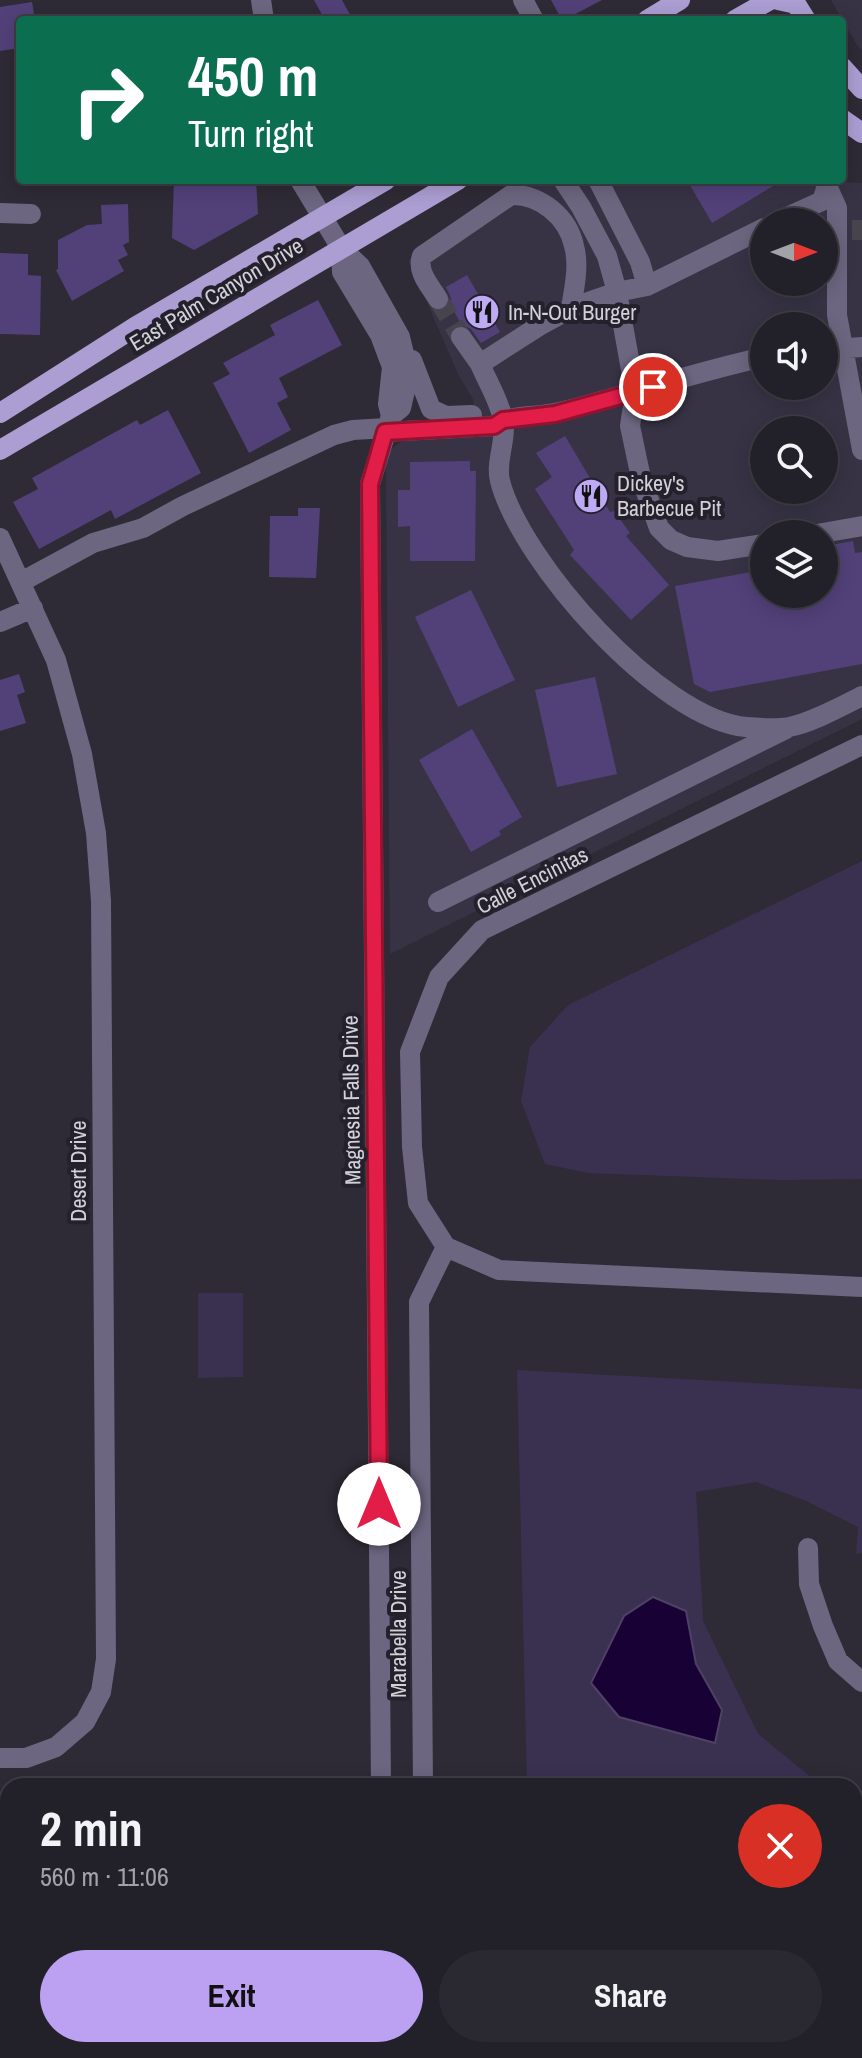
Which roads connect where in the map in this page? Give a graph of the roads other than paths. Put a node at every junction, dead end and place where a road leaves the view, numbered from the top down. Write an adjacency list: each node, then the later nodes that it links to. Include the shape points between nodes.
1 (680, 0): 3 (main road)
2 (773, 0): 4 (main road); 5 (main road, via 796,4)
3 (654, 16)
4 (743, 16)
5 (804, 16)
6 (846, 71): 7 (main road)
7 (862, 89)
8 (302, 184): 18 (street, Magnesia Falls Drive)
9 (380, 184): 18 (main road, East Palm Canyon Drive)
10 (451, 184): 20 (main road, East Palm Canyon Drive)
11 (566, 184): 22 (street, via 607,256)
12 (600, 184): 21 (street)
13 (825, 184): 15 (street, via 822,201)
14 (825, 184): 27 (street, via 845,231 837,315)
15 (807, 208)
16 (0, 213): 17 (street)
17 (31, 214)
18 (322, 220): 20 (street, Magnesia Falls Drive); 31 (main road, East Palm Canyon Drive, via 135,327)
19 (750, 235): 21 (street)
20 (341, 248): 26 (street, Magnesia Falls Drive, via 360,266); 33 (street, Magnesia Falls Drive, via 342,272 388,350); 34 (main road, East Palm Canyon Drive)
21 (647, 286): 22 (street)
22 (617, 292): 29 (street, via 574,307); 30 (street)
23 (438, 299): 24 (street, via 421,272 422,256 511,195 522,195 546,205 562,221 574,246)
24 (572, 302)
25 (461, 337): 29 (street)
26 (403, 347): 32 (street, via 431,409 446,416 493,414); 33 (street, Magnesia Falls Drive, via 407,382 401,408)
27 (843, 349): 35 (street)
28 (750, 360): 30 (street)
29 (480, 364): 32 (street)
30 (635, 392): 32 (street, via 555,414); 39 (street, via 630,426 659,528 687,547 718,551)
31 (0, 413)
32 (503, 420): 33 (street, via 494,426); 44 (street, via 498,478 514,519 553,580 615,647 652,682 698,713 744,727)
33 (388, 425): 40 (street, via 334,435 143,528 93,543); 52 (street, Magnesia Falls Drive, via 370,484)
34 (0, 450)
35 (862, 450)
36 (862, 526): 37 (street)
37 (838, 530)
38 (0, 538): 40 (street, Desert Drive)
39 (750, 546)
40 (21, 582): 41 (street, Desert Drive)
41 (33, 608): 42 (street); 51 (street, Desert Drive, via 56,660 82,754 96,833 106,1659 101,1692 85,1722 56,1747 26,1758)
42 (0, 622)
43 (862, 696): 44 (street)
44 (789, 727): 46 (street)
45 (862, 745): 47 (street, Calle Encinitas, via 482,930 439,977 410,1052 412,1147 418,1203)
46 (438, 902)
47 (446, 1247): 48 (street, via 499,1270); 53 (street, Marabella Drive, via 419,1302)
48 (862, 1287)
49 (808, 1548): 50 (street, via 809,1584 823,1626 838,1661)
50 (862, 1682)
51 (0, 1758)
52 (381, 1778)
53 (423, 1778)

